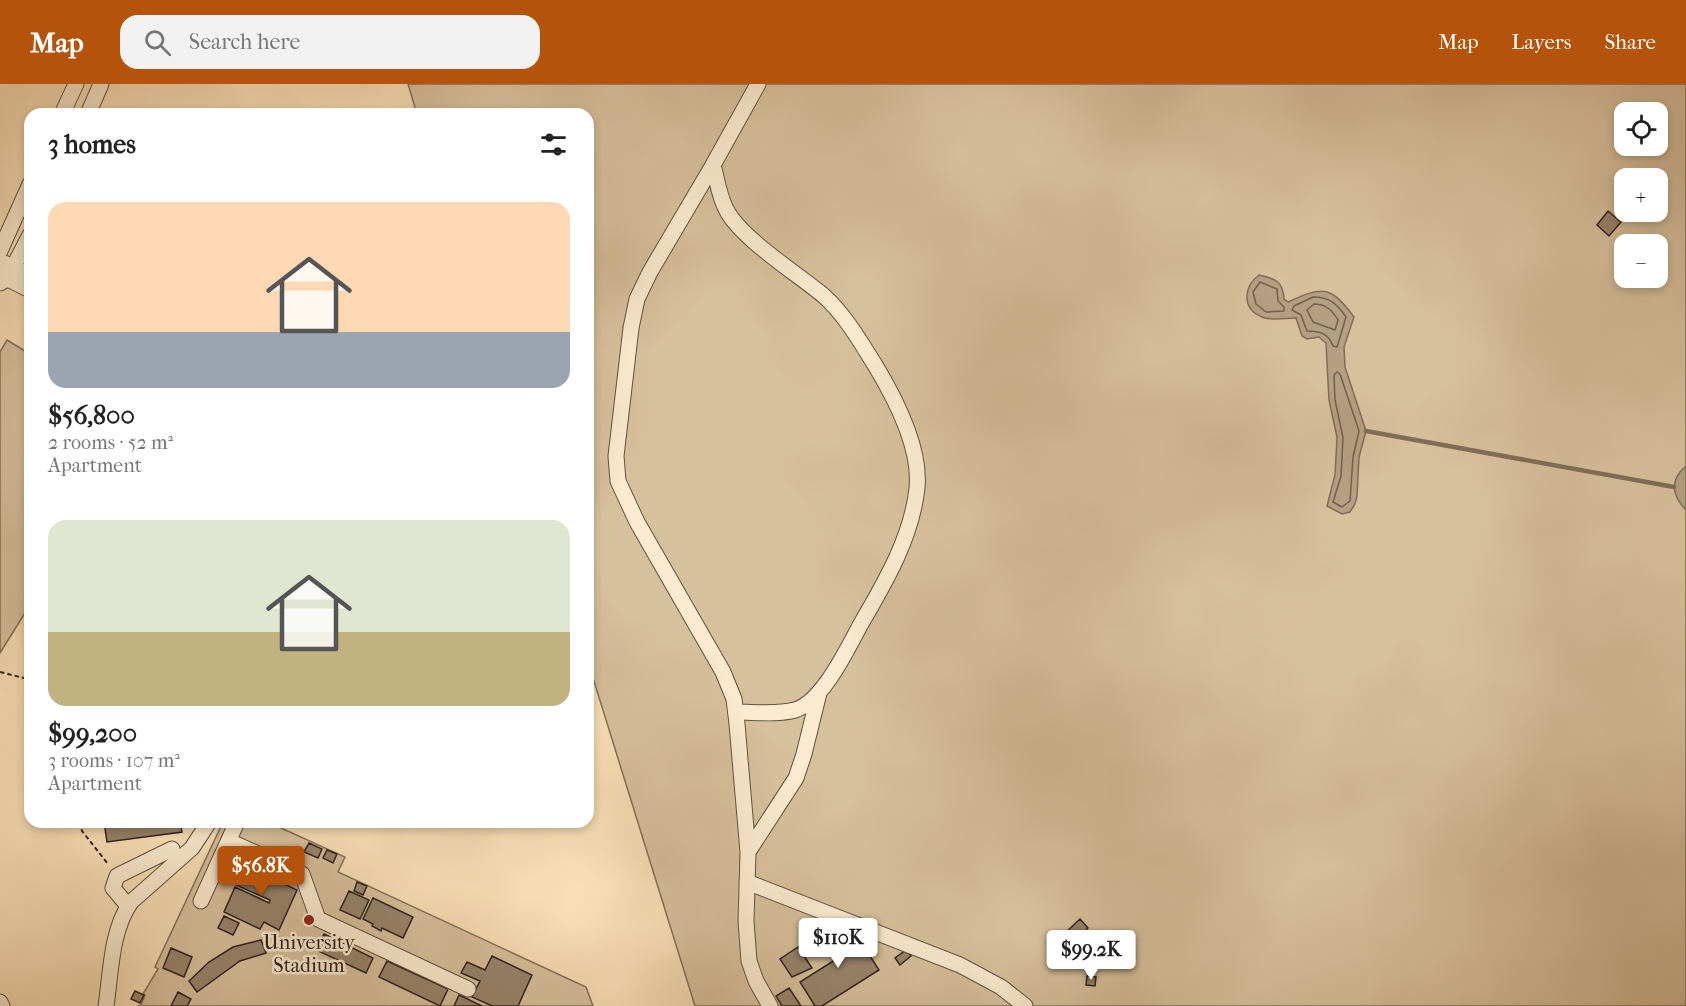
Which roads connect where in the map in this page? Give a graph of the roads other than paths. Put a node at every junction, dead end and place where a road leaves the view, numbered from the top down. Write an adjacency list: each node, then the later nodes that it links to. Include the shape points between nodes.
1 (76, 84): 4 (street)
2 (101, 84): 5 (street)
3 (758, 84): 6 (street)
4 (67, 108)
5 (91, 108)
6 (713, 165): 13 (street, via 726,209 739,228 825,298 848,323 895,397 913,448 917,486 910,524 884,585); 14 (street, via 637,299 616,456 618,481 637,522 723,672)
7 (24, 197): 9 (street)
8 (24, 244): 10 (street)
9 (0, 251)
10 (4, 273): 11 (street); 12 (street)
11 (24, 275)
12 (24, 286)
13 (819, 693): 14 (street, via 806,706 795,710); 19 (street, via 796,778)
14 (736, 712): 19 (street)
15 (205, 828): 22 (street, via 192,848)
16 (234, 828): 17 (street)
17 (229, 841): 21 (street); 23 (street, via 302,874 318,919)
18 (172, 849): 22 (street, via 117,876 113,888)
19 (748, 852): 20 (street)
20 (747, 882): 27 (street, via 749,961); 28 (street, via 960,965)
21 (201, 901)
22 (128, 906): 26 (street, via 118,929)
23 (468, 989)
24 (0, 1002): 25 (street)
25 (2, 1006)
26 (106, 1006)
27 (770, 1006)
28 (1025, 1006)

